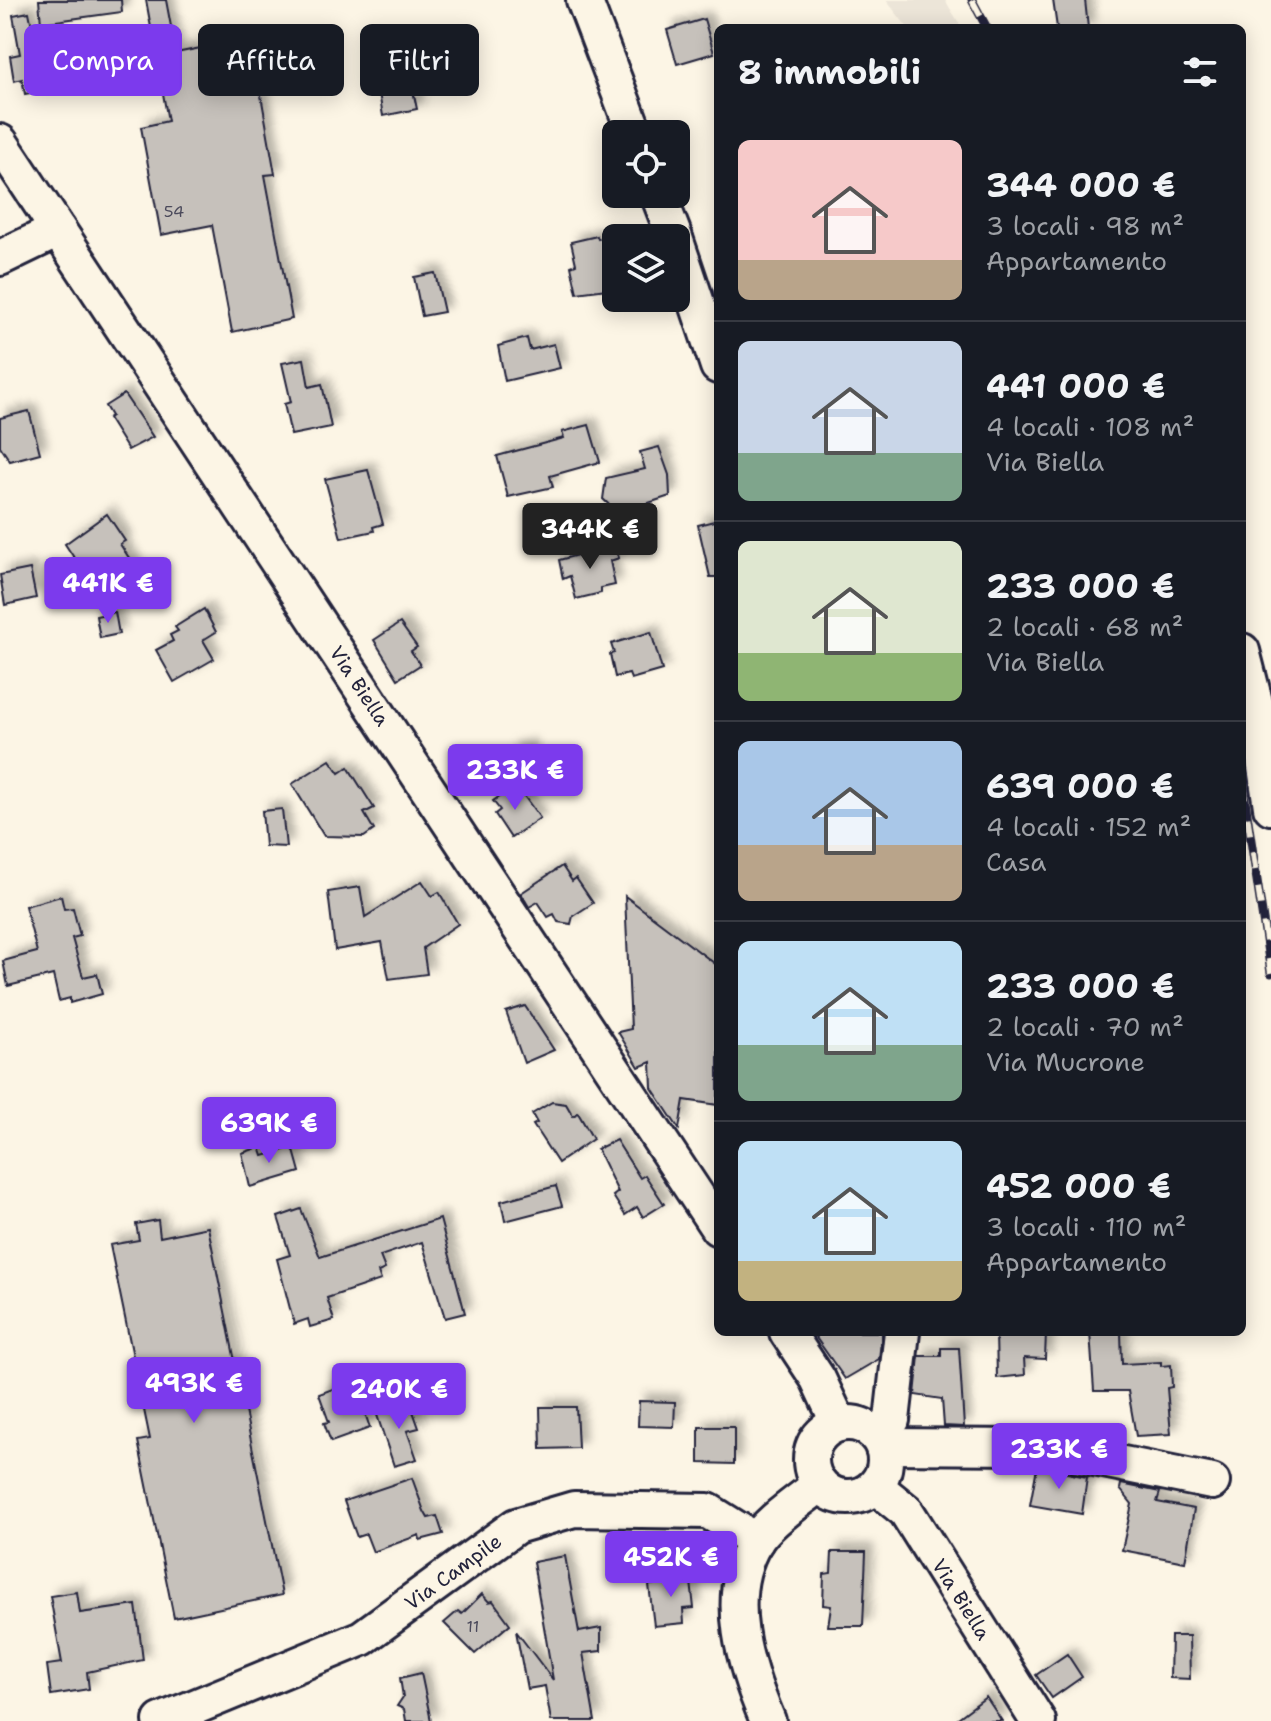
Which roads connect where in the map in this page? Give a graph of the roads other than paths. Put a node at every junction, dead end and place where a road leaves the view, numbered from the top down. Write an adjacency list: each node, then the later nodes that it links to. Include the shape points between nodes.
1 (584, 0): 2 (street)
2 (630, 120)
3 (0, 142): 4 (street, Via Biella)
4 (58, 230): 5 (street); 10 (street, Via Biella)
5 (0, 258)
6 (690, 284): 7 (street)
7 (714, 354)
8 (1246, 667): 9 (street)
9 (1271, 807)
10 (714, 1222)
11 (790, 1336): 13 (street)
12 (902, 1336): 14 (street, via 892,1420)
13 (839, 1424): 14 (street, via 860,1425); 16 (street, via 821,1435 811,1453)
14 (880, 1441): 15 (street, via 1039,1447); 17 (street, via 885,1467)
15 (1212, 1482)
16 (820, 1484): 17 (street, via 841,1496 866,1493); 18 (street)
17 (875, 1486): 21 (street, Via Biella, via 906,1511)
18 (756, 1541): 19 (street, Via Campile, via 708,1511 574,1509 516,1526 362,1638); 20 (street, via 737,1598 741,1636)
19 (161, 1721)
20 (768, 1721)
21 (1038, 1721)

